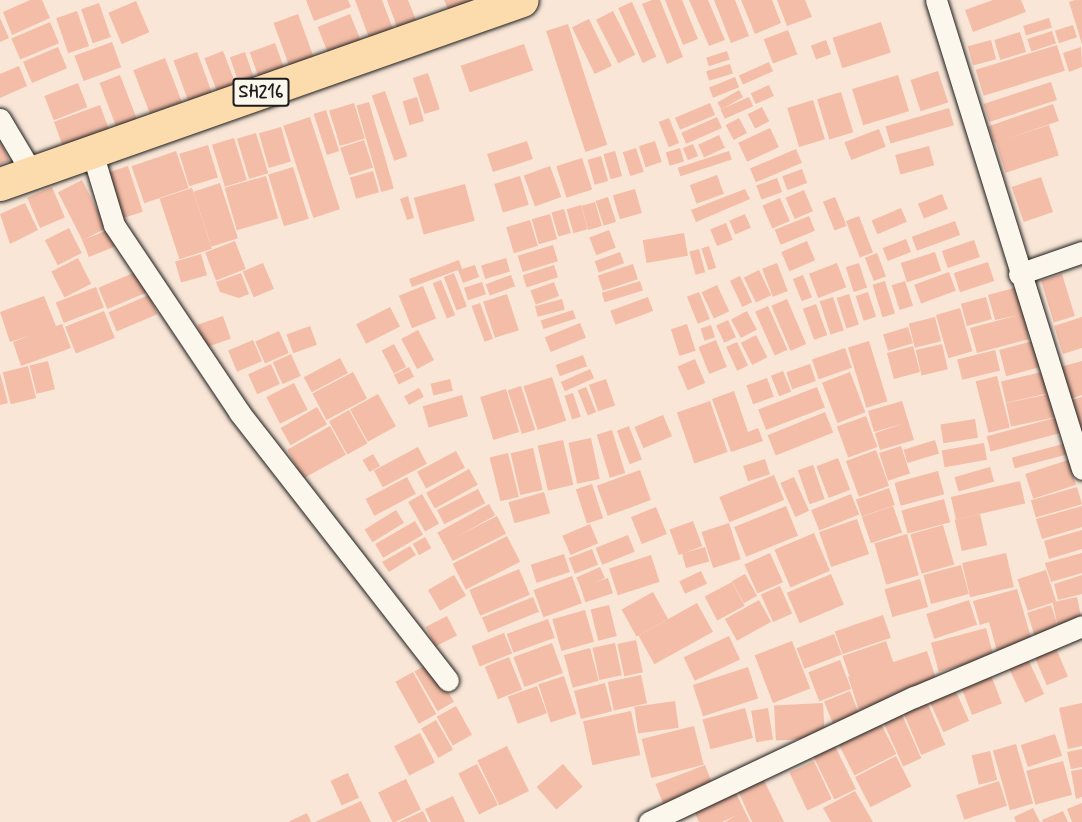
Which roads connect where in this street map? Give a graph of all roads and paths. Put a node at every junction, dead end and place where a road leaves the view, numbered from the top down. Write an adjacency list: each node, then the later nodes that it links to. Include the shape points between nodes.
1 (522, 0): 4 (main road, SH216)
2 (936, 0): 8 (street)
3 (0, 119): 5 (street)
4 (92, 152): 5 (main road, SH216); 11 (street, via 114,225 232,402)
5 (32, 173): 6 (main road, SH216)
6 (0, 184)
7 (1082, 252): 8 (street)
8 (1019, 274): 9 (street)
9 (1082, 470)
10 (1082, 626): 12 (street, via 914,697)
11 (448, 680)
12 (649, 822)

